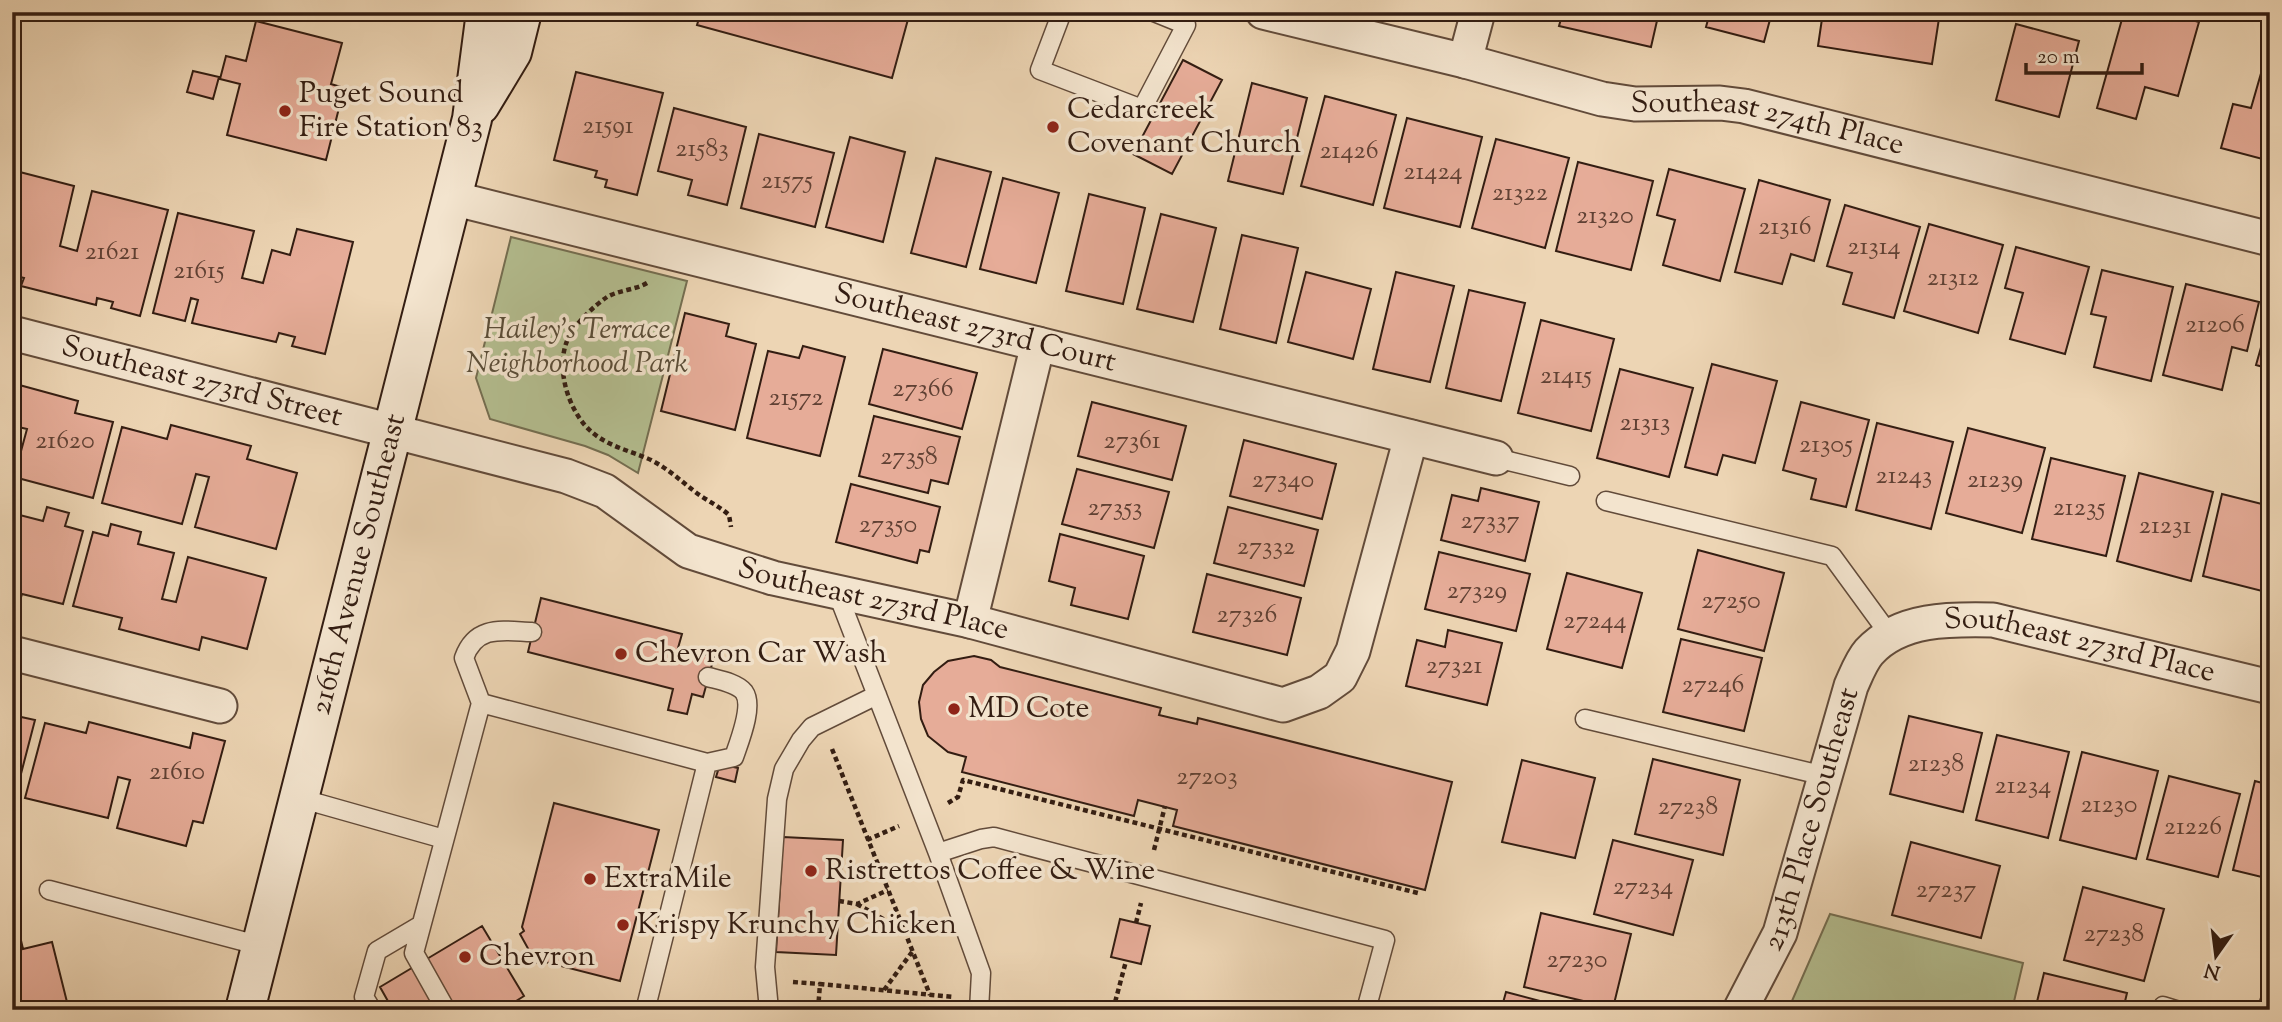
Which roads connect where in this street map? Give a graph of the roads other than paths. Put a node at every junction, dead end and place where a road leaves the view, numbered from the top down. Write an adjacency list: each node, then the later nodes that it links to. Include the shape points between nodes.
1 (486, 12): 8 (street, 216th Avenue Southeast)
2 (522, 12): 8 (street, 216th Avenue Southeast, via 512,52)
3 (1062, 12): 4 (lane, via 1040,70 1142,109 1186,25)
4 (1154, 12)
5 (1263, 12): 7 (street, Southeast 274th Place)
6 (1478, 12): 7 (street)
7 (1465, 61): 10 (street, Southeast 274th Place, via 1602,99 1744,106)
8 (472, 119): 9 (street, 216th Avenue Southeast)
9 (452, 198): 12 (street, Southeast 273rd Court); 13 (street, 216th Avenue Southeast)
10 (2270, 239)
11 (12, 332): 13 (street, Southeast 273rd Street)
12 (1038, 344): 14 (street, Southeast 273rd Court); 19 (street)
13 (393, 430): 18 (street, Southeast 273rd Place, via 566,476 604,491 688,551); 31 (street, 216th Avenue Southeast)
14 (1410, 436): 15 (street, Southeast 273rd Court); 19 (street, Southeast 273rd Place, via 1353,651 1340,677 1319,692 1283,705)
15 (1496, 458): 16 (lane)
16 (1570, 476)
17 (1606, 501): 21 (lane, via 1832,556)
18 (837, 592): 19 (street, Southeast 273rd Place); 25 (lane)
19 (970, 621)
20 (532, 632): 26 (lane, via 495,630 481,634 467,648 464,657)
21 (1889, 634): 24 (street, Southeast 273rd Place, via 1949,618 1993,620); 30 (street, 213th Place Southeast, via 1867,654 1851,686)
22 (12, 653): 27 (street)
23 (708, 677): 29 (lane, via 744,692 749,705 734,757)
24 (2270, 687)
25 (877, 695): 33 (lane); 41 (lane, via 812,727 784,769 776,799 765,967)
26 (481, 703): 29 (lane); 32 (lane)
27 (220, 706)
28 (1585, 719): 30 (lane)
29 (707, 763): 40 (lane, via 647,1003)
30 (1825, 776): 44 (street, 213th Place Southeast, via 1780,933)
31 (299, 798): 32 (lane); 36 (street, 216th Avenue Southeast)
32 (444, 839): 35 (lane)
33 (938, 853): 42 (lane, via 981,973); 43 (lane, via 994,837 1385,940)
34 (49, 890): 36 (lane)
35 (421, 925): 38 (lane, via 377,951 364,997); 39 (lane, via 414,953)
36 (261, 946): 37 (street, 216th Avenue Southeast)
37 (245, 1010)
38 (372, 1010)
39 (446, 1010)
40 (652, 1010)
41 (769, 1010)
42 (979, 1010)
43 (1366, 1010)
44 (1740, 1010)

